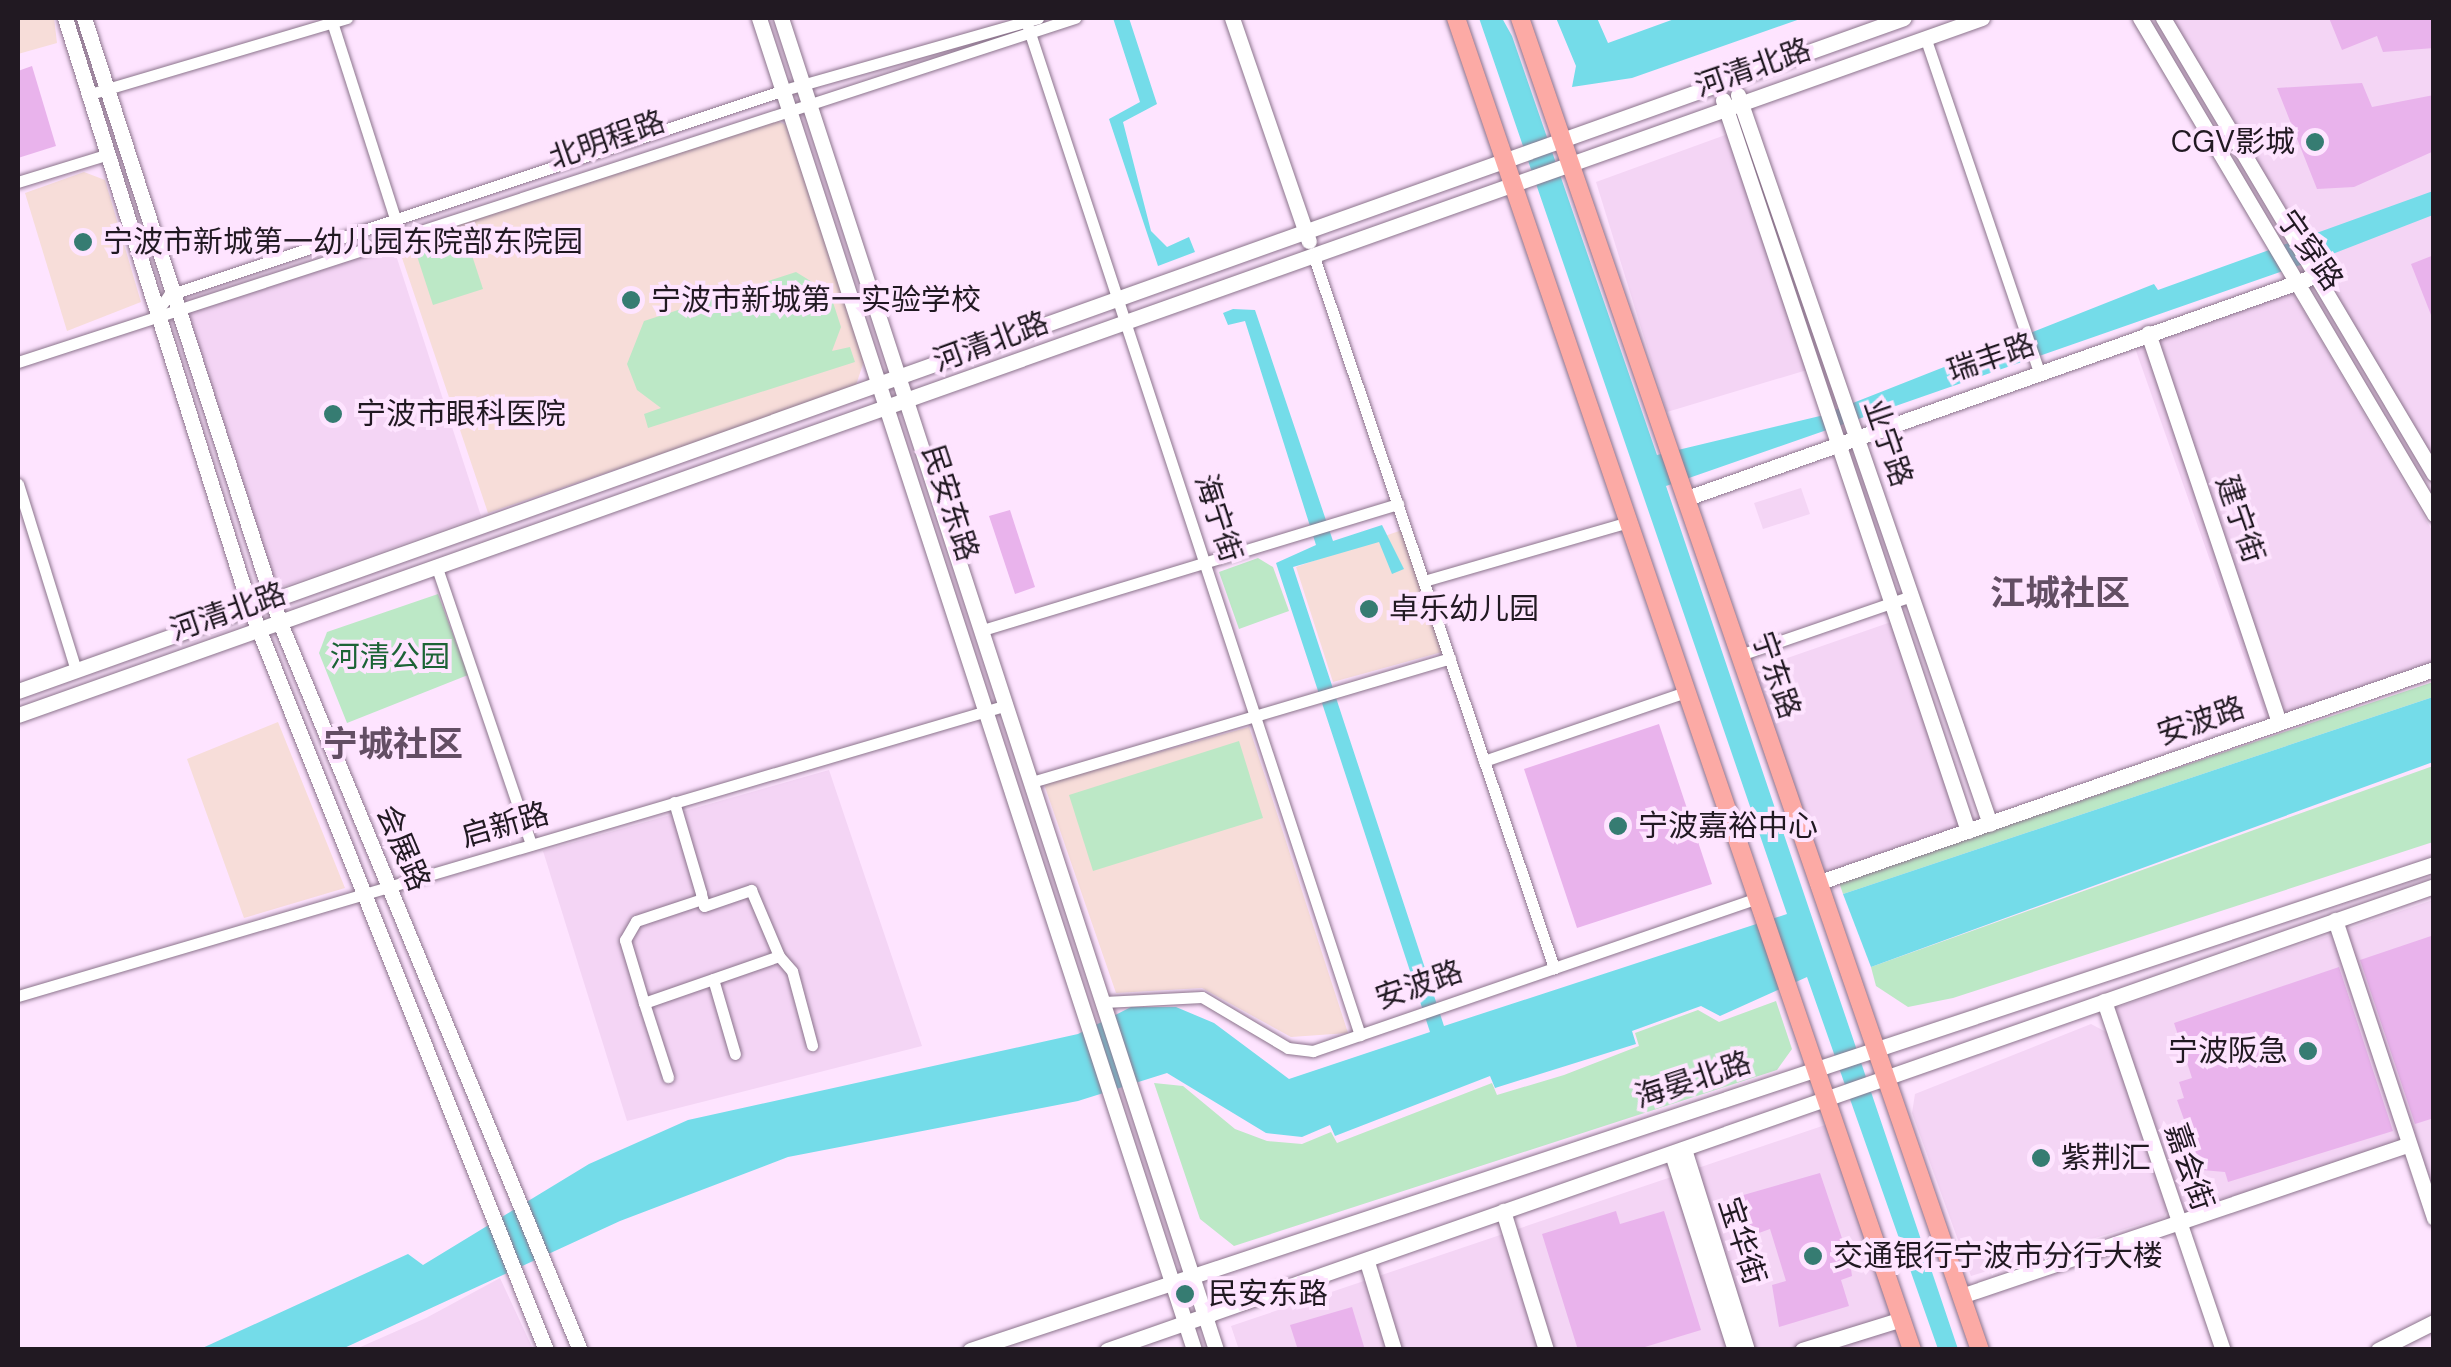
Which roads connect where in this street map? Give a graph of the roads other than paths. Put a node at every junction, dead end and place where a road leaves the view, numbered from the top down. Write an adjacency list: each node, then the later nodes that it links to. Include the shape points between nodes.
1 (65, 18): 21 (main road, 会展路)
2 (84, 18): 19 (main road, 会展路)
3 (347, 18): 14 (street)
4 (759, 18): 22 (main road, 民安东路)
5 (781, 18): 20 (main road, 民安东路)
6 (1075, 18): 15 (street, 北明程路)
7 (1232, 18): 30 (main road)
8 (1456, 18): 26 (main road)
9 (1520, 18): 24 (main road, 宁东路)
10 (1904, 18): 16 (main road, 河清北路)
11 (1982, 18): 17 (main road, 河清北路)
12 (2140, 18): 34 (main road, 宁穿路)
13 (2163, 18): 33 (main road, 宁穿路)
14 (332, 22): 19 (street); 29 (street)
15 (1030, 22): 20 (street, 北明程路); 36 (street, 海宁街)
16 (1878, 22): 18 (main road, 河清北路)
17 (1925, 37): 23 (main road, 河清北路); 42 (street)
18 (1726, 84): 23 (main road, 业宁路); 24 (main road, 河清北路)
19 (104, 90): 21 (street); 35 (main road, 会展路)
20 (806, 92): 22 (street, 北明程路); 43 (main road, 民安东路)
21 (87, 95): 25 (main road, 会展路)
22 (787, 98): 29 (street, 北明程路); 31 (street, 北明程路); 44 (main road, 民安东路)
23 (1733, 104): 24 (main road, 河清北路); 47 (main road, 业宁路); 48 (main road, 业宁路)
24 (1570, 152): 26 (main road, 河清北路); 28 (main road, 河清北路); 51 (main road, 宁东路)
25 (106, 156): 27 (street); 37 (main road, 会展路)
26 (1504, 165): 28 (main road); 30 (main road, 河清北路)
27 (18, 182)
28 (1510, 184): 32 (main road, 河清北路); 54 (main road)
29 (396, 220): 31 (street); 35 (street, 北明程路)
30 (1306, 234): 32 (main road); 36 (main road, 河清北路)
31 (401, 236): 38 (street, 北明程路)
32 (1313, 254): 39 (main road, 河清北路); 52 (street)
33 (2314, 276): 34 (main road, 瑞丰路); 49 (main road, 宁穿路)
34 (2296, 282): 40 (main road, 瑞丰路); 53 (main road, 宁穿路)
35 (169, 295): 37 (street); 38 (main road, 会展路)
36 (1121, 300): 39 (street, 海宁街); 43 (main road, 河清北路)
37 (157, 312): 38 (street, 北明程路); 41 (street, 北明程路); 61 (main road, 会展路)
38 (175, 313): 59 (main road, 会展路)
39 (1128, 322): 45 (main road, 河清北路); 55 (street, 海宁街)
40 (2148, 333): 42 (main road, 瑞丰路); 75 (main road, 建宁街)
41 (18, 362)
42 (2039, 371): 47 (main road, 瑞丰路)
43 (901, 378): 44 (main road, 河清北路); 45 (main road, 民安东路)
44 (883, 384): 46 (main road, 民安东路); 59 (main road, 河清北路)
45 (909, 401): 46 (main road, 河清北路); 63 (main road, 民安东路)
46 (891, 410): 56 (main road, 河清北路); 72 (main road, 民安东路)
47 (1856, 434): 48 (main road, 瑞丰路); 58 (main road, 业宁路)
48 (1837, 441): 51 (main road, 瑞丰路); 60 (main road, 业宁路)
49 (2434, 474)
50 (18, 484): 68 (street)
51 (1687, 498): 65 (main road, 宁东路)
52 (1398, 504): 55 (street); 57 (street)
53 (2434, 514)
54 (1628, 522): 57 (street); 70 (main road)
55 (1206, 561): 63 (street); 74 (street, 海宁街)
56 (438, 568): 62 (main road, 河清北路); 81 (street)
57 (1424, 582): 66 (street)
58 (1912, 596): 60 (street); 79 (main road, 业宁路)
59 (272, 600): 61 (main road, 河清北路); 62 (main road, 会展路)
60 (1892, 603): 65 (street); 80 (main road, 业宁路)
61 (250, 608): 64 (main road, 会展路); 68 (main road, 河清北路)
62 (280, 624): 64 (main road, 河清北路); 84 (main road, 会展路)
63 (983, 630): 71 (main road, 民安东路)
64 (259, 631): 73 (main road, 河清北路); 86 (main road, 会展路)
65 (1740, 655): 83 (main road, 宁东路)
66 (1450, 658): 74 (street); 76 (street)
67 (2434, 669): 75 (main road, 安波路)
68 (76, 670): 69 (main road, 河清北路)
69 (18, 691)
70 (1686, 692): 76 (street); 87 (main road)
71 (1007, 705): 72 (street, 启新路); 77 (main road, 民安东路)
72 (989, 710): 78 (street, 启新路); 112 (main road, 民安东路)
73 (18, 716)
74 (1256, 716): 77 (street); 97 (street, 海宁街)
75 (2280, 723): 79 (main road, 安波路)
76 (1484, 760): 91 (street)
77 (1032, 782): 95 (main road, 民安东路)
78 (674, 802): 81 (street, 启新路); 88 (street)
79 (1990, 824): 80 (main road, 安波路)
80 (1968, 831): 83 (main road, 安波路)
81 (531, 844): 84 (street, 启新路)
82 (2434, 864): 99 (main road, 海晏北路)
83 (1817, 884): 99 (main road, 宁东路)
84 (388, 885): 86 (street, 启新路); 119 (main road, 会展路)
85 (2434, 886): 89 (main road, 海晏北路)
86 (366, 892): 93 (street, 启新路); 118 (main road, 会展路)
87 (1757, 898): 91 (street, 安波路); 101 (main road)
88 (702, 899): 90 (street, via 750,890); 96 (street, via 636,921 625,940)
89 (2335, 920): 94 (main road, 海晏北路); 105 (main road)
90 (779, 956): 92 (street); 98 (street, via 792,971)
91 (1554, 968): 97 (street, 安波路)
92 (713, 979): 96 (street); 100 (street)
93 (18, 996)
94 (2104, 1001): 103 (main road, 海晏北路); 109 (main road, 嘉会街)
95 (1104, 1002): 97 (street, 安波路, via 1157,994 1212,999 1302,1051); 111 (main road, 民安东路)
96 (644, 1003): 102 (street)
97 (1360, 1034)
98 (812, 1045)
99 (1876, 1047): 101 (main road, 海晏北路); 103 (main road, 宁东路)
100 (735, 1054)
101 (1816, 1068): 104 (main road); 111 (main road, 海晏北路)
102 (668, 1077)
103 (1887, 1078): 104 (main road, 海晏北路); 113 (main road, 宁东路)
104 (1826, 1100): 106 (main road, 海晏北路); 115 (main road)
105 (2408, 1145): 108 (main road); 109 (main road)
106 (1678, 1152): 107 (main road, 海晏北路); 127 (main road, 宝华街); 128 (main road, 宝华街)
107 (1504, 1211): 110 (main road, 海晏北路); 126 (main road)
108 (2434, 1218)
109 (2180, 1222): 113 (main road); 132 (main road, 嘉会街)
110 (1364, 1266): 114 (main road, 海晏北路); 124 (main road); 125 (main road)
111 (1191, 1272): 112 (main road, 海晏北路); 114 (main road, 民安东路)
112 (1172, 1279): 117 (main road, 民安东路); 120 (main road, 海晏北路)
113 (1961, 1296): 131 (main road, 宁东路)
114 (1206, 1317): 117 (main road, 海晏北路); 123 (main road, 民安东路)
115 (1902, 1318): 129 (main road); 130 (main road)
116 (2434, 1322): 133 (main road)
117 (1186, 1324): 121 (main road, 海晏北路); 122 (main road, 民安东路)
118 (546, 1350)
119 (580, 1350)
120 (970, 1350)
121 (1107, 1350)
122 (1194, 1350)
123 (1216, 1350)
124 (1383, 1350)
125 (1394, 1350)
126 (1546, 1350)
127 (1734, 1350)
128 (1747, 1350)
129 (1802, 1350)
130 (1912, 1350)
131 (1980, 1350)
132 (2223, 1350)
133 (2378, 1350)

